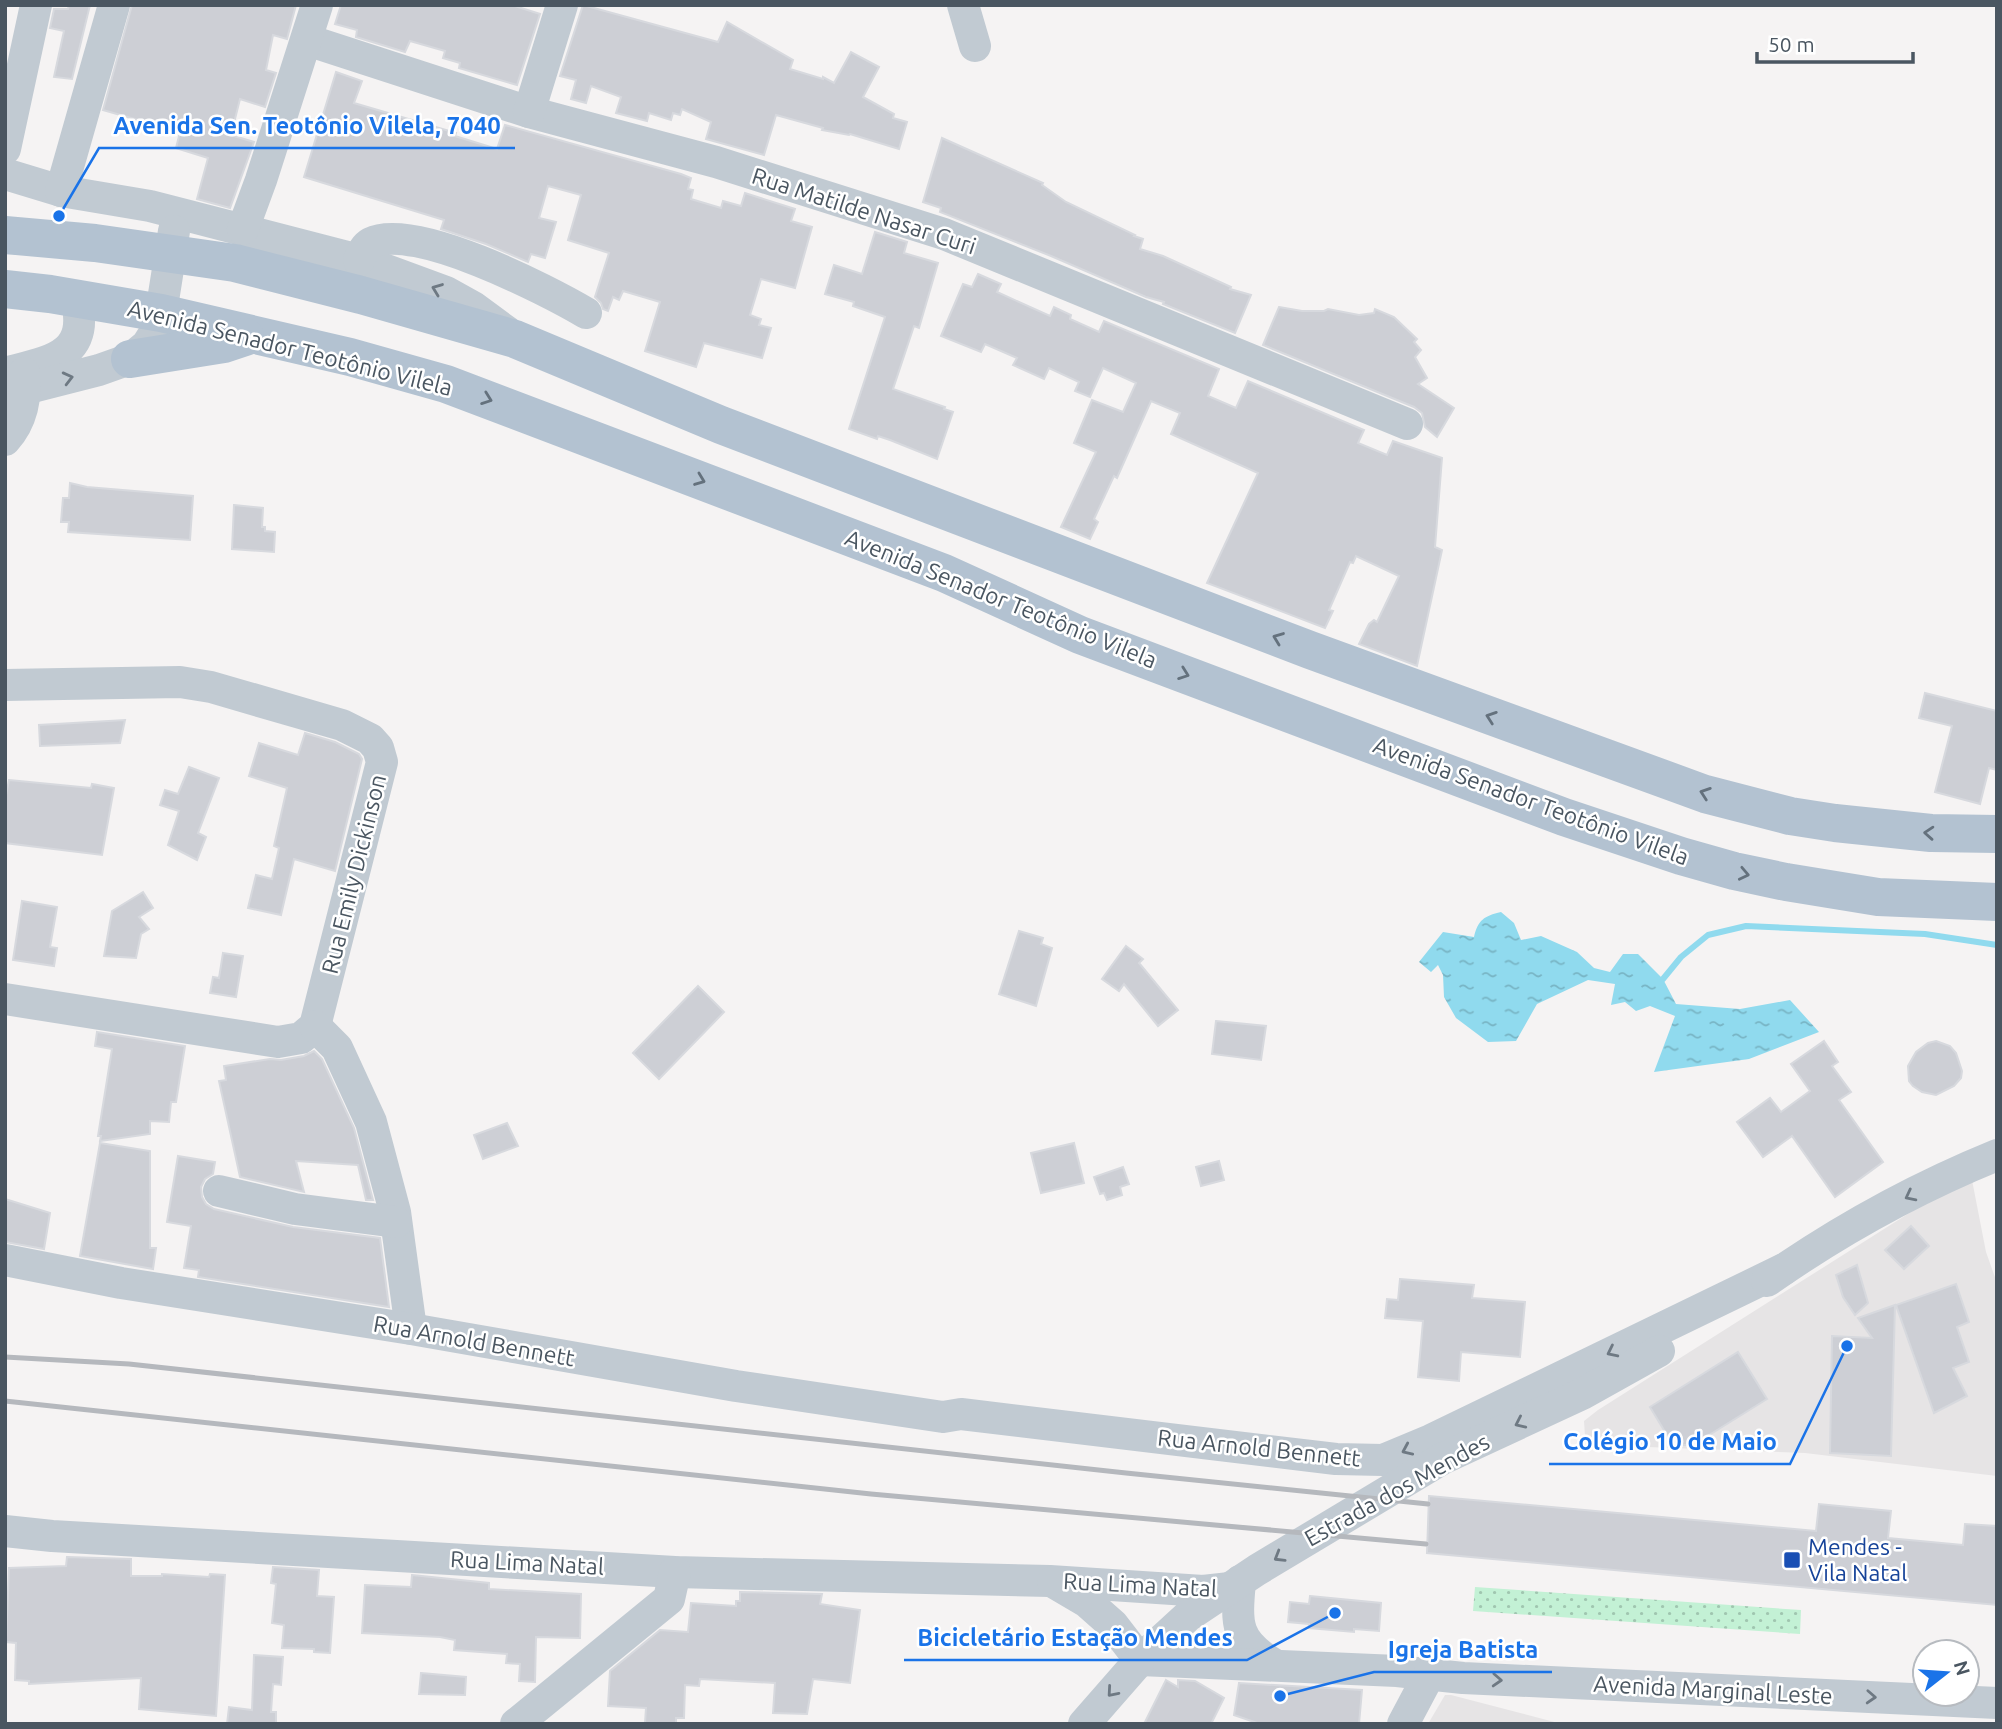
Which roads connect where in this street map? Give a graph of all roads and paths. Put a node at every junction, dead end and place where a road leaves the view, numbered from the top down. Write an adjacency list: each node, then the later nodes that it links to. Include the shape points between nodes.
1 (36, 5): 9 (street)
2 (114, 5): 11 (street)
3 (317, 5): 6 (street)
4 (562, 5): 8 (street)
5 (963, 5): 7 (street)
6 (307, 40): 8 (street, Rua Matilde Nasar Curi); 13 (street)
7 (975, 46)
8 (529, 112): 25 (street, Rua Matilde Nasar Curi, via 716,162 944,234)
9 (5, 149)
10 (5, 174): 11 (street)
11 (61, 191): 12 (street)
12 (177, 212): 13 (street); 15 (street)
13 (243, 229): 16 (street)
14 (5, 235): 15 (main road)
15 (172, 253): 19 (street); 22 (main road, via 235,263)
16 (359, 260): 20 (street, via 365,248 381,240 436,245 535,286); 22 (street, one-way to 16, via 446,292)
17 (5, 289): 18 (main road, Avenida Senador Teotônio Vilela)
18 (76, 298): 19 (main road, Avenida Senador Teotônio Vilela); 24 (street, via 80,322 73,345)
19 (161, 313): 21 (main road, Avenida Senador Teotônio Vilela); 23 (street, via 155,334)
20 (586, 313)
21 (252, 335): 23 (main road); 29 (main road, Avenida Senador Teotônio Vilela, one-way to 29, via 446,384 944,573 1080,635 1564,817 1681,856 1773,880 1878,897)
22 (515, 339): 28 (main road, one-way to 22, via 1931,834 1835,823 1705,794 1486,716 721,425)
23 (130, 359): 24 (street, one-way to 23, via 99,370)
24 (12, 379): 26 (street, via 20,415)
25 (1407, 424)
26 (5, 440)
27 (5, 685): 31 (street, Rua Emily Dickinson, via 180,682 342,725 370,739 383,762)
28 (1997, 834)
29 (1997, 902)
30 (5, 999): 31 (street, via 278,1042 301,1038)
31 (315, 1026): 34 (street, via 337,1048 371,1122)
32 (1988, 1162): 36 (street, Estrada dos Mendes, one-way to 36, via 1860,1221)
33 (219, 1191): 34 (street, via 295,1209)
34 (396, 1222): 37 (street)
35 (5, 1261): 37 (street, Rua Arnold Bennett)
36 (1784, 1269): 38 (street, Rua Arnold Bennett, one-way to 38, via 1382,1460 1336,1459 961,1414); 39 (street, Estrada dos Mendes, one-way to 39, via 1672,1343 1582,1394 1442,1459)
37 (411, 1329): 38 (street, Rua Arnold Bennett)
38 (943, 1418): 39 (street, Rua Arnold Bennett, via 958,1431 1351,1480 1366,1485)
39 (1371, 1501): 43 (street, Estrada dos Mendes, one-way to 43)
40 (5, 1531): 41 (street, Rua Lima Natal)
41 (675, 1572): 42 (street, Rua Lima Natal); 48 (street, via 668,1599)
42 (1050, 1581): 43 (street, Rua Lima Natal, via 1203,1591); 44 (street, Rua Lima Natal, via 1087,1602 1114,1625)
43 (1235, 1585): 44 (street, Estrada dos Mendes, via 1188,1616); 45 (street, via 1243,1637)
44 (1140, 1660): 45 (street, Avenida Marginal Leste); 49 (street, Estrada dos Mendes, one-way to 49)
45 (1275, 1665): 46 (street, Avenida Marginal Leste)
46 (1429, 1675): 47 (street, Avenida Marginal Leste, one-way to 47); 50 (street)
47 (1997, 1703)
48 (516, 1724)
49 (1084, 1724)
50 (1403, 1724)

